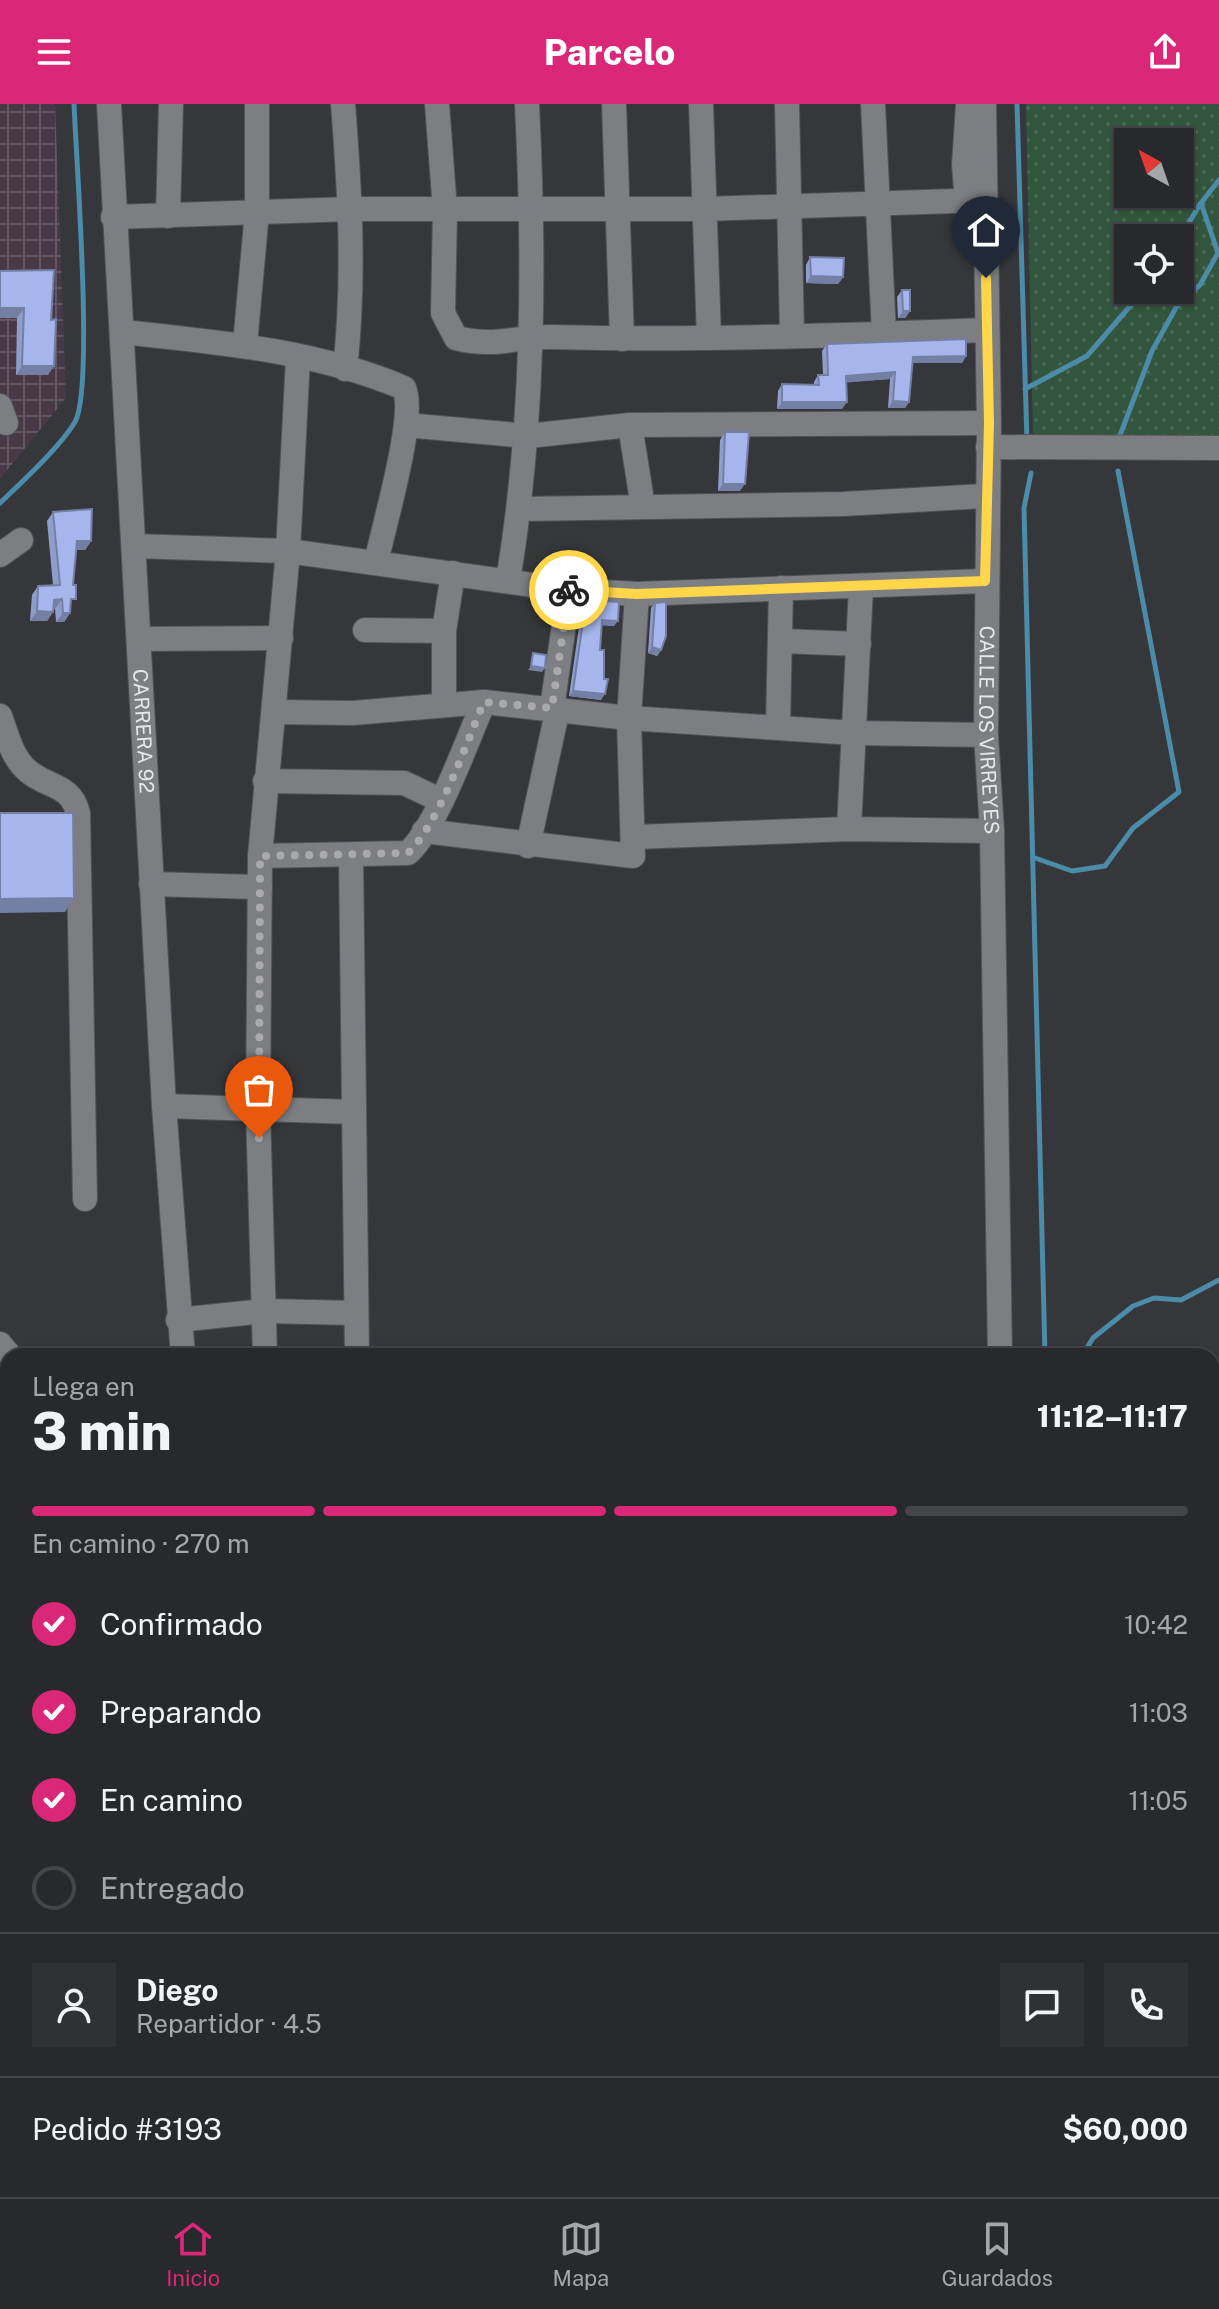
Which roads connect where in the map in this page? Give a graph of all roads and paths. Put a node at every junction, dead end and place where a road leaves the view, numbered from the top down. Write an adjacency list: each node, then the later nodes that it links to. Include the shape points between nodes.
1 (109, 104): 24 (street, CARRERA 92)
2 (171, 104): 23 (street)
3 (257, 104): 22 (street)
4 (343, 104): 17 (street)
5 (437, 104): 19 (street)
6 (527, 104): 20 (street)
7 (614, 104): 21 (street)
8 (701, 104): 18 (street)
9 (787, 104): 16 (street)
10 (873, 104): 14 (street)
11 (968, 104): 13 (street)
12 (984, 104): 13 (street, CALLE LOS VIRREYES)
13 (975, 141): 15 (street, CALLE LOS VIRREYES)
14 (876, 201): 15 (street); 16 (street); 28 (street)
15 (976, 201): 25 (street, CALLE LOS VIRREYES)
16 (789, 204): 18 (street); 27 (street)
17 (352, 209): 19 (street); 22 (street); 34 (street)
18 (704, 209): 21 (street); 30 (street)
19 (445, 210): 20 (street); 29 (street, via 443,313 456,338 504,344)
20 (532, 210): 21 (street); 29 (street)
21 (615, 210): 31 (street)
22 (257, 212): 23 (street); 32 (street)
23 (168, 216): 24 (street)
24 (113, 217): 26 (street, CARRERA 92)
25 (987, 330): 28 (street); 37 (street, CALLE LOS VIRREYES)
26 (122, 332): 32 (street); 44 (street, CARRERA 92)
27 (792, 334): 28 (street); 30 (street)
28 (884, 334)
29 (530, 337): 31 (street); 38 (street)
30 (709, 338): 31 (street)
31 (622, 339)
32 (245, 344): 33 (street)
33 (298, 358): 34 (street); 45 (street)
34 (345, 369): 35 (street, via 404,388)
35 (406, 425): 38 (street); 47 (street)
36 (630, 425): 37 (street); 38 (street); 41 (street)
37 (988, 435): 39 (street); 40 (street, CALLE LOS VIRREYES)
38 (528, 436): 42 (street)
39 (1219, 448)
40 (985, 496): 41 (street); 50 (street, CALLE LOS VIRREYES)
41 (643, 507): 42 (street)
42 (520, 509): 49 (street)
43 (21, 540): 46 (street)
44 (134, 546): 45 (street); 58 (street, CARRERA 92)
45 (288, 551): 47 (street); 57 (street)
46 (0, 555)
47 (376, 563): 48 (street)
48 (453, 573): 49 (street); 56 (street)
49 (508, 581): 53 (street)
50 (985, 581): 51 (street); 69 (street, CALLE LOS VIRREYES)
51 (861, 587): 52 (street); 60 (street)
52 (781, 588): 54 (street); 59 (street)
53 (569, 590): 54 (street); 63 (street)
54 (637, 594): 66 (street)
55 (365, 630): 56 (street)
56 (444, 631): 62 (street)
57 (281, 638): 58 (street); 64 (street)
58 (139, 639): 79 (street, CARRERA 92)
59 (781, 641): 60 (street); 67 (street)
60 (859, 644): 68 (street)
61 (484, 702): 62 (street); 63 (street); 71 (street)
62 (444, 704): 64 (street, via 353,713)
63 (555, 708): 66 (street); 76 (street)
64 (274, 712): 70 (street)
65 (0, 716): 84 (street, via 20,762 30,773 64,789 75,799 78,813)
66 (629, 718): 67 (street); 75 (street)
67 (778, 725): 68 (street)
68 (854, 733): 69 (street); 72 (street)
69 (986, 735): 74 (street, CALLE LOS VIRREYES)
70 (265, 781): 71 (street, via 404,783); 77 (street)
71 (440, 800): 73 (street)
72 (849, 829): 74 (street); 75 (street)
73 (424, 831): 76 (street); 78 (street, via 408,853)
74 (992, 831): 91 (street, CALLE LOS VIRREYES)
75 (634, 837): 76 (street, via 633,856)
76 (528, 846)
77 (260, 856): 78 (street); 80 (street)
78 (351, 856): 83 (street)
79 (151, 884): 80 (street); 81 (street, CARRERA 92)
80 (260, 887): 82 (street)
81 (164, 1106): 82 (street); 87 (street, CARRERA 92)
82 (258, 1110): 83 (street); 85 (street)
83 (354, 1112): 86 (street)
84 (85, 1199)
85 (265, 1311): 86 (street); 87 (street); 89 (street)
86 (356, 1313): 90 (street)
87 (178, 1320): 88 (street, CARRERA 92)
88 (182, 1348)
89 (265, 1348)
90 (357, 1348)
91 (1000, 1348)

